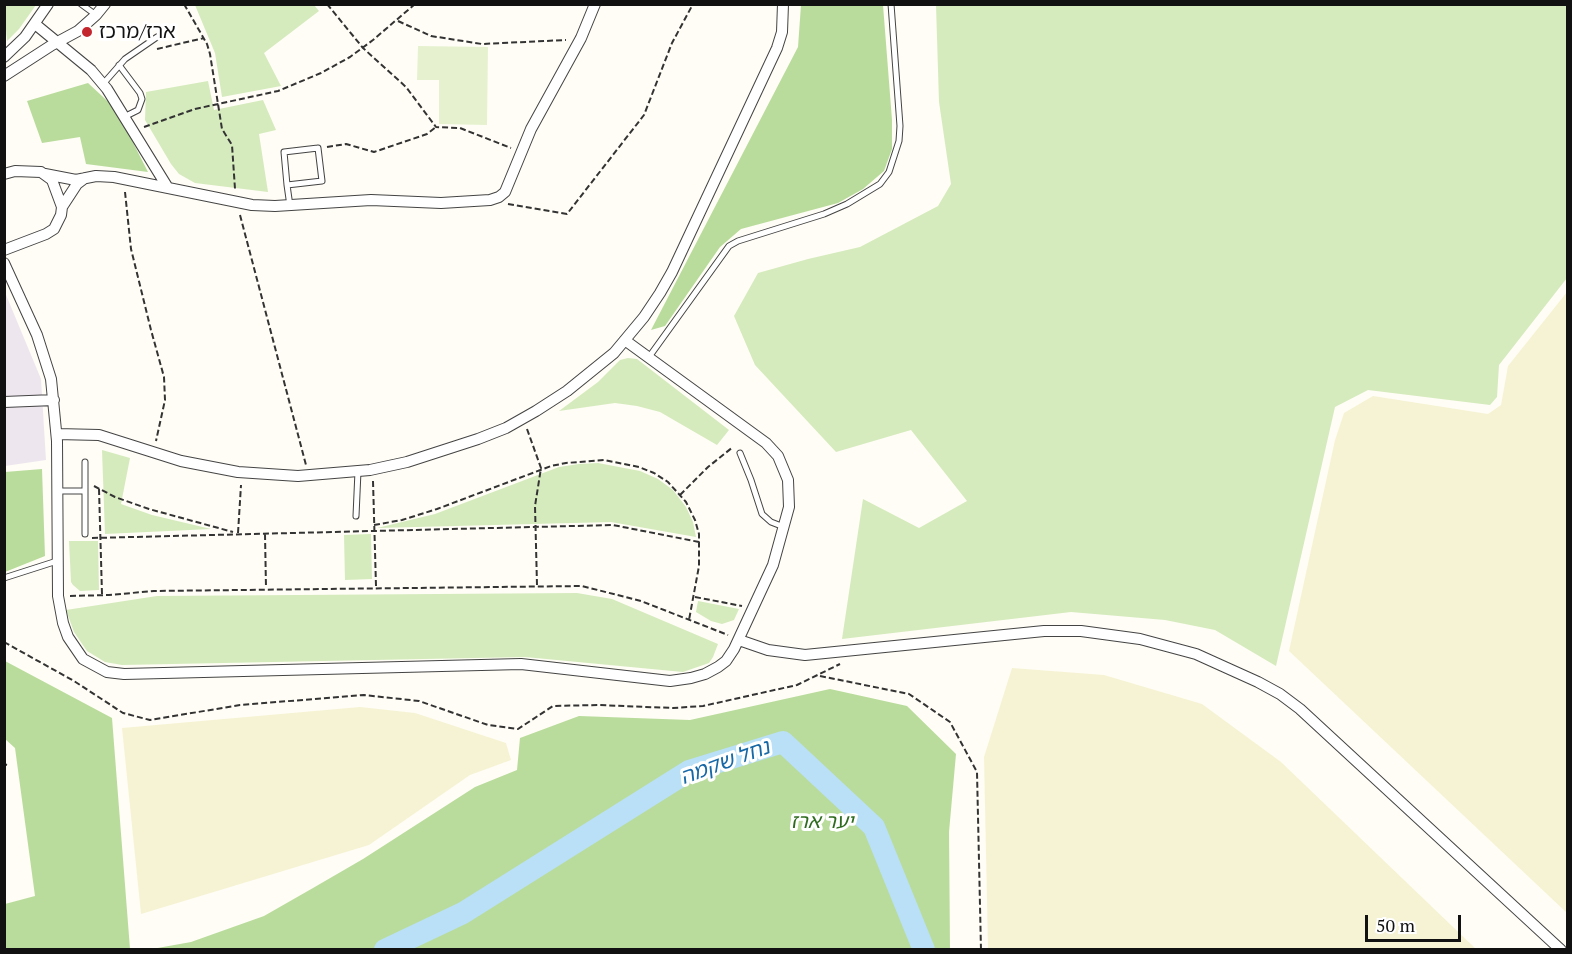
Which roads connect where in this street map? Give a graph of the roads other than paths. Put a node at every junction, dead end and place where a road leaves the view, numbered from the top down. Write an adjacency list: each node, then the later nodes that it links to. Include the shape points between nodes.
1 (48, 4): 8 (street)
2 (81, 4): 7 (lane)
3 (105, 4): 7 (street)
4 (595, 4): 21 (street, via 531,129 505,192 499,197)
5 (783, 4): 25 (street, via 777,48 672,272)
6 (891, 4): 26 (lane, via 900,126 898,148 889,172 880,184 847,204 729,246)
7 (96, 15): 10 (street)
8 (34, 24): 10 (street); 11 (street)
9 (157, 37): 12 (lane)
10 (57, 42): 13 (street); 14 (street)
11 (4, 57)
12 (119, 65): 14 (lane); 15 (lane, via 142,99 138,110)
13 (4, 76)
14 (103, 84): 15 (street)
15 (126, 116): 20 (street)
16 (4, 174): 17 (street)
17 (45, 174): 18 (street, via 64,179); 22 (street, via 52,180)
18 (85, 178): 20 (street, via 124,179); 22 (street)
19 (288, 184): 19 (lane, via 322,181 318,148 284,152); 21 (lane)
20 (168, 188): 21 (street, via 252,205)
21 (290, 206)
22 (62, 207): 23 (street, via 54,229)
23 (4, 250)
24 (4, 263): 27 (street, via 46,359)
25 (626, 341): 26 (street); 32 (street, via 586,377 506,428 439,453)
26 (649, 357): 36 (street, via 778,456 790,493)
27 (54, 400): 28 (street); 29 (street)
28 (4, 402)
29 (57, 434): 32 (street, via 99,435 181,461 241,473 308,475); 33 (street)
30 (740, 453): 36 (lane, via 762,513)
31 (85, 462): 34 (lane)
32 (358, 471): 35 (lane)
33 (57, 491): 34 (lane); 38 (street)
34 (85, 491): 37 (lane)
35 (356, 516)
36 (784, 527): 40 (street, via 773,564)
37 (87, 536)
38 (57, 561): 39 (lane); 40 (street, via 58,596 68,637 83,659 108,672 124,674 521,664 670,681 692,678 718,667)
39 (4, 578)
40 (739, 639): 41 (street, via 768,650 805,655 1044,631 1081,631 1140,639 1196,654 1258,682 1300,709)
41 (1561, 950)

